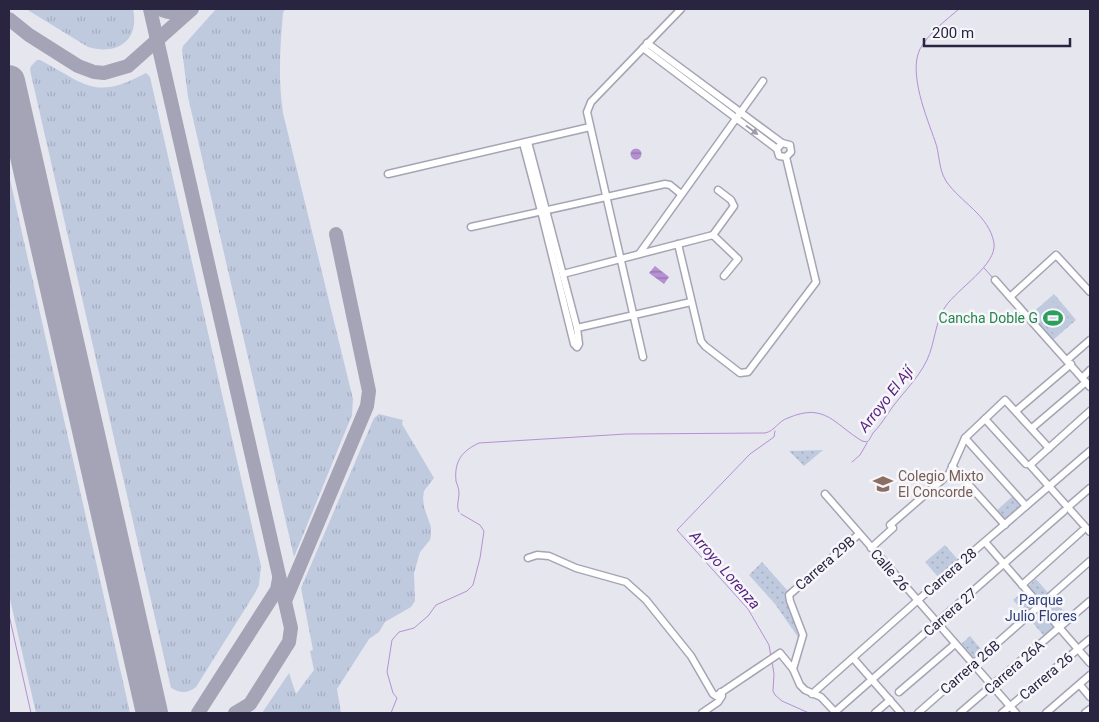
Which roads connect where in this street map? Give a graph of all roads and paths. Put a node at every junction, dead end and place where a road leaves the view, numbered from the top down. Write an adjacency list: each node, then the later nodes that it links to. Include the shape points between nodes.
1 (681, 9): 2 (street)
2 (645, 46): 4 (street); 5 (street, via 591,102 587,112)
3 (763, 81): 4 (street)
4 (738, 115): 7 (street); 11 (street)
5 (590, 127): 6 (street); 12 (street)
6 (526, 143): 9 (street); 13 (street)
7 (779, 146): 8 (street, via 779,156); 8 (street, via 786,143 791,149)
8 (786, 157): 24 (street, via 816,282 744,373 702,344)
9 (388, 174)
10 (718, 190): 15 (street, via 734,206)
11 (681, 194): 12 (street, via 665,184); 17 (street)
12 (606, 197): 13 (street); 18 (street)
13 (544, 210): 14 (street); 19 (street); 26 (street, via 576,347 579,344)
14 (471, 227)
15 (712, 235): 16 (street); 20 (street, via 738,259)
16 (678, 244): 17 (street); 24 (street)
17 (639, 254): 18 (street)
18 (619, 259): 19 (street); 25 (street)
19 (563, 274): 26 (street)
20 (724, 276)
21 (995, 280): 23 (street)
22 (1090, 292): 23 (street, via 1056,255)
23 (1010, 297): 29 (street)
24 (692, 302): 25 (street)
25 (633, 315): 26 (street); 28 (street)
26 (577, 328)
27 (1090, 340): 29 (street)
28 (643, 357)
29 (1069, 362): 31 (street); 32 (street)
30 (1090, 370): 31 (street)
31 (1086, 382): 35 (street)
32 (1016, 411): 34 (street, via 1005,400); 35 (street)
33 (1090, 411): 37 (street)
34 (985, 419): 36 (street); 39 (street)
35 (1032, 428): 37 (street)
36 (965, 438): 40 (street); 44 (street)
37 (1049, 448): 39 (street)
38 (1090, 452): 41 (street, Carrera 28)
39 (1028, 465): 41 (street)
40 (952, 466): 46 (street); 50 (street, via 949,474)
41 (1049, 487): 44 (street, Carrera 28); 45 (street)
42 (1090, 488): 45 (street, Carrera 27)
43 (825, 494): 48 (street, Calle 26)
44 (1026, 506): 46 (street, Carrera 28)
45 (1066, 509): 47 (street); 53 (street, Carrera 27)
46 (1005, 525): 49 (street, Carrera 28)
47 (1087, 529): 54 (street)
48 (859, 534): 50 (street, Calle 26); 66 (street, Carrera 29B, via 789,595 803,635)
49 (985, 542): 53 (street); 55 (street, Carrera 28)
50 (871, 548): 55 (street, Calle 26)
51 (528, 558): 71 (street, via 550,556 576,568 626,582 646,600 686,650 713,694 716,696)
52 (1090, 562): 57 (street, Carrera 26B)
53 (1004, 564): 54 (street); 58 (street, Carrera 27)
54 (1022, 585): 57 (street)
55 (917, 601): 58 (street, Calle 26); 63 (street, Carrera 28)
56 (1090, 601): 59 (street, Carrera 26A)
57 (1040, 605): 59 (street); 65 (street, Carrera 26B)
58 (937, 623): 61 (street, Calle 26); 68 (street, Carrera 27)
59 (1059, 627): 62 (street); 70 (street, Carrera 26A)
60 (1090, 639): 62 (street, Carrera 26)
61 (955, 644): 65 (street, Calle 26); 72 (street)
62 (1078, 649): 64 (street); 76 (street, Carrera 26)
63 (853, 658): 68 (street); 73 (street, Carrera 28)
64 (1090, 663)
65 (973, 665): 70 (street, Calle 26); 82 (street, Carrera 26B)
66 (792, 669): 71 (street, via 780,653); 73 (street, via 800,685)
67 (1090, 676): 69 (street)
68 (871, 680): 75 (street); 78 (street, Carrera 27)
69 (1080, 684): 74 (street); 86 (street)
70 (992, 686): 76 (street, Calle 26); 83 (street, Carrera 26A)
71 (721, 692): 79 (street, via 718,702)
72 (900, 692)
73 (812, 694): 78 (street, via 821,697)
74 (1090, 697)
75 (890, 700): 80 (street); 81 (street)
76 (1010, 707): 84 (street, Carrera 26); 85 (street, Calle 26)
77 (1090, 709): 87 (street)
78 (835, 712)
79 (702, 713)
80 (875, 713)
81 (901, 713)
82 (918, 713)
83 (960, 713)
84 (1002, 713)
85 (1016, 713)
86 (1046, 713)
87 (1085, 713)

